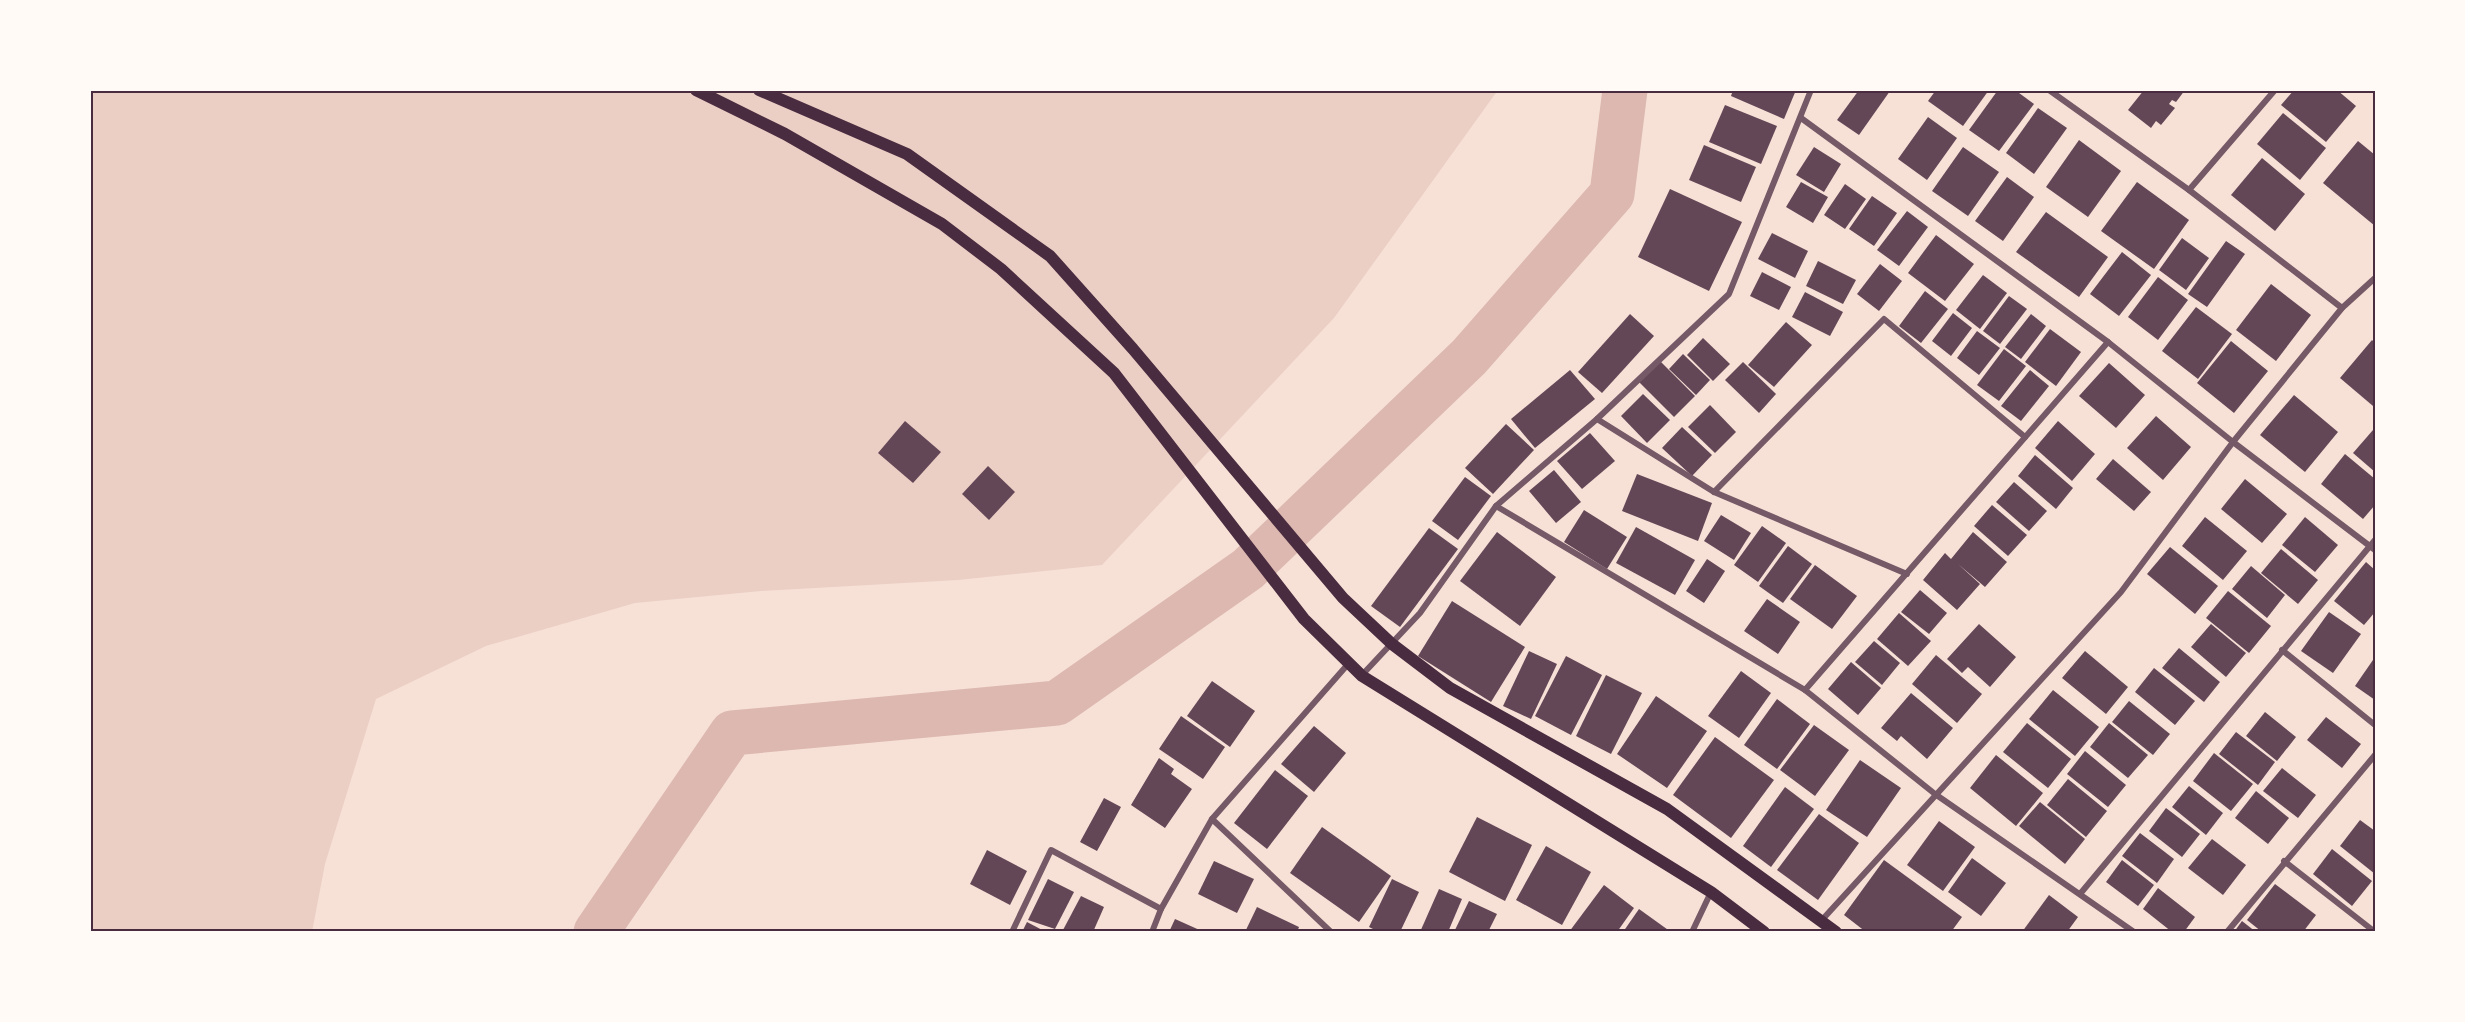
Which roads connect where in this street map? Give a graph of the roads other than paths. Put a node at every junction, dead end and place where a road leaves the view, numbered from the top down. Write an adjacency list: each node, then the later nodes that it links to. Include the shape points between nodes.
1 (696, 90): 21 (main road, via 785,134 942,224 1001,269 1114,373 1304,619)
2 (759, 90): 19 (main road, via 916,160 1050,256 1343,598)
3 (1810, 90): 6 (street)
4 (2049, 90): 7 (street)
5 (2275, 90): 7 (street)
6 (1801, 118): 10 (street); 11 (street, via 1729,294)
7 (2189, 190): 9 (street)
8 (2375, 278): 9 (street)
9 (2342, 308): 13 (street)
10 (2108, 342): 12 (street); 13 (street)
11 (1597, 419): 14 (street); 15 (street)
12 (2025, 437): 14 (street, via 1884,319); 18 (street)
13 (2233, 442): 17 (street); 26 (street, via 2121,592)
14 (1714, 492): 18 (street)
15 (1496, 506): 19 (street, via 1420,613); 23 (street)
16 (2375, 540): 17 (street)
17 (2372, 549): 20 (street)
18 (1907, 574): 23 (street)
19 (1392, 644): 22 (street); 32 (main road, via 1450,688 1667,809)
20 (2282, 650): 24 (street); 30 (street)
21 (1350, 662): 22 (main road); 27 (street)
22 (1362, 676): 29 (main road)
23 (1805, 690): 26 (street)
24 (2375, 725)
25 (2375, 755): 28 (street)
26 (1935, 794): 30 (street); 32 (street)
27 (1212, 819): 31 (street); 35 (street)
28 (2284, 861): 40 (street); 41 (street)
29 (1711, 892): 36 (street); 37 (main road)
30 (2080, 894): 39 (street)
31 (1161, 909): 33 (street, via 1051,850); 34 (street)
32 (1821, 921): 38 (main road)
33 (1012, 932)
34 (1152, 932)
35 (1330, 932)
36 (1692, 932)
37 (1764, 932)
38 (1836, 932)
39 (2134, 932)
40 (2227, 932)
41 (2375, 932)

